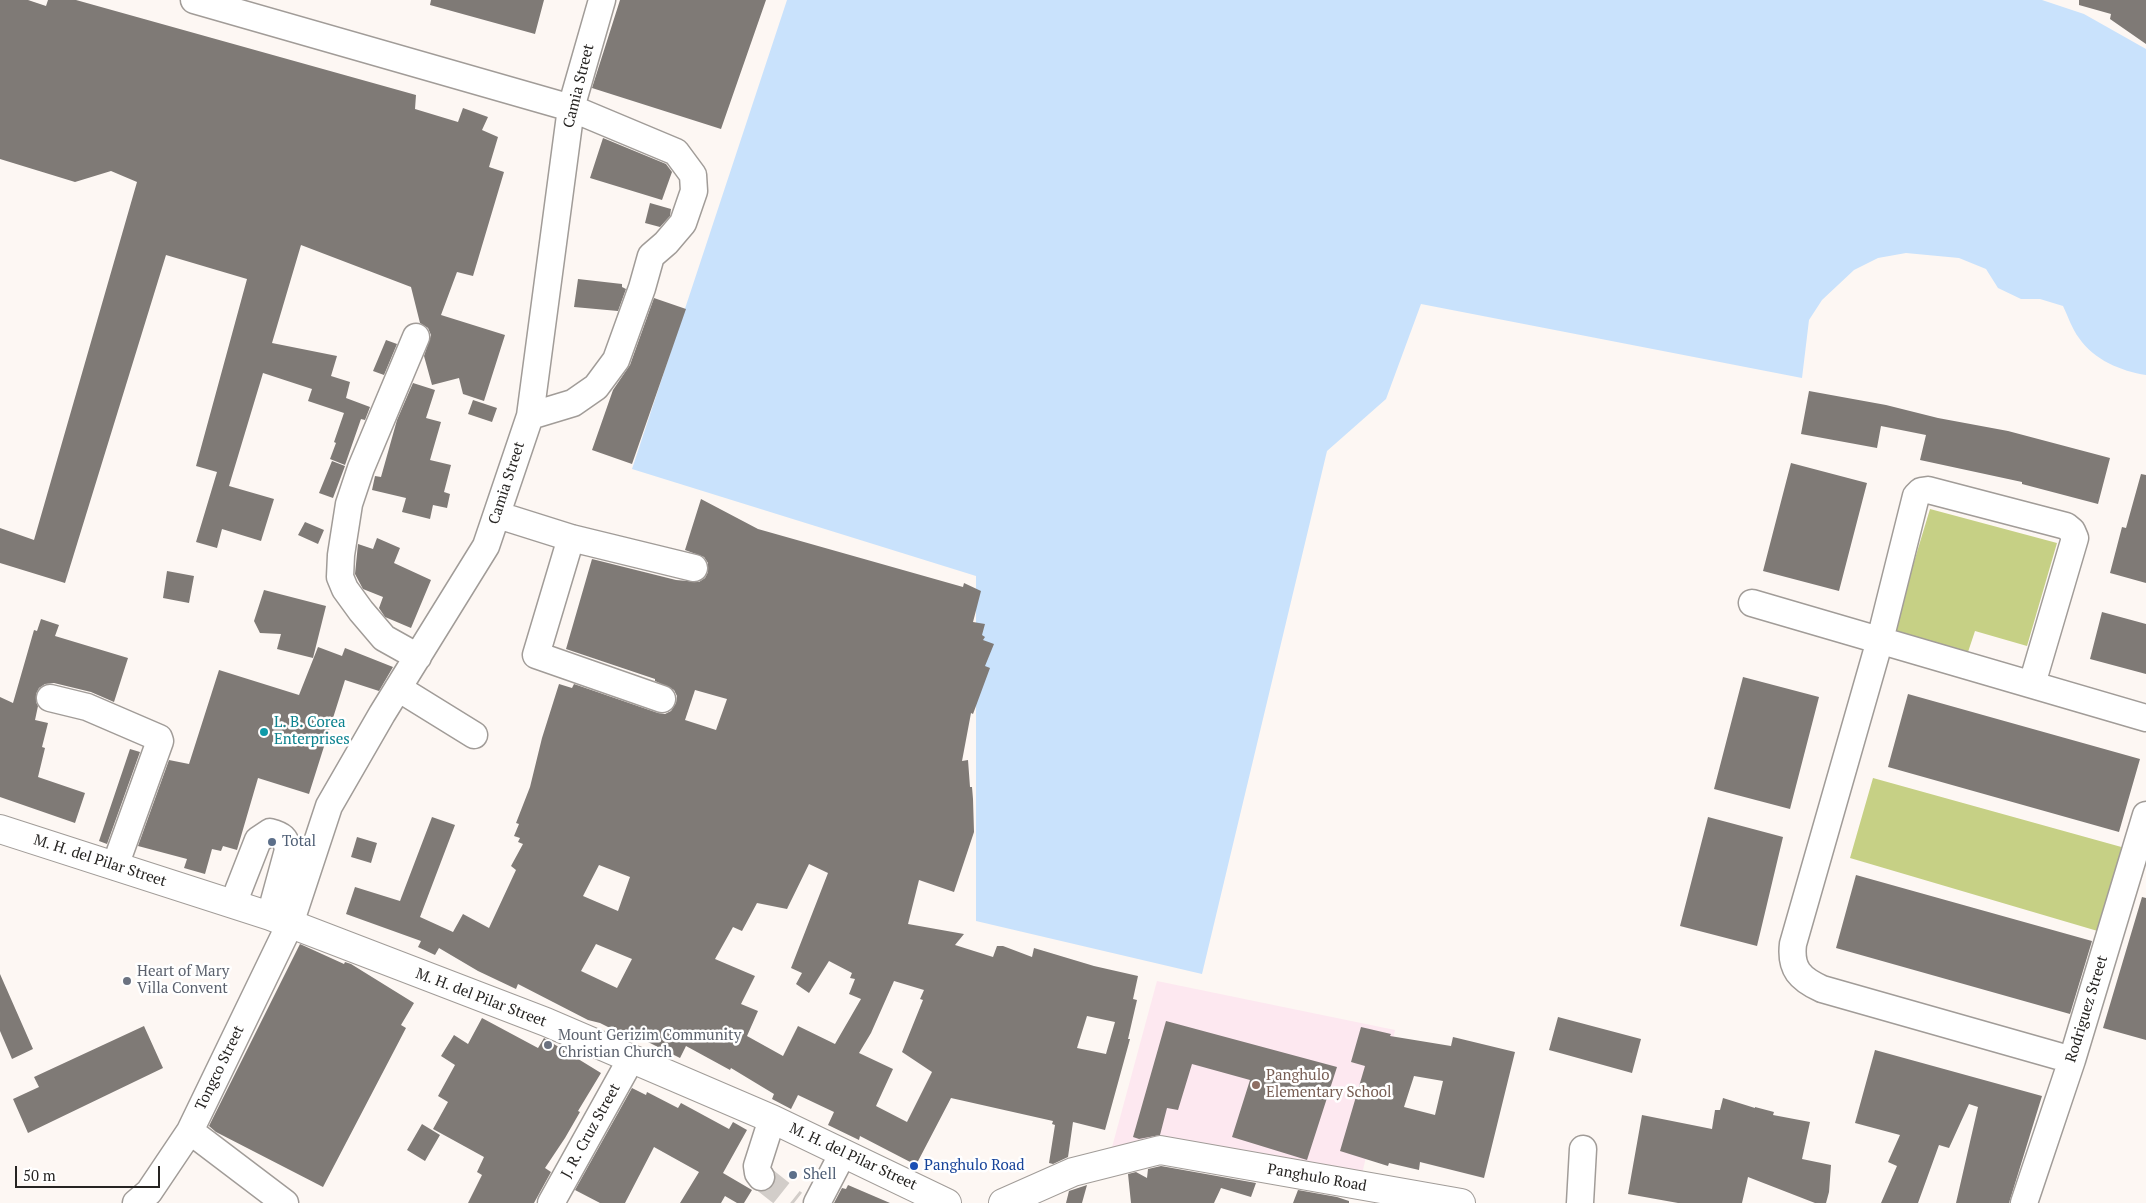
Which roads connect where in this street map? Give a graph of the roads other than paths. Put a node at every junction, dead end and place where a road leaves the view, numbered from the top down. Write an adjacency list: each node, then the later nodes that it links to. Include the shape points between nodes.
1 (194, 0): 3 (street)
2 (602, 0): 3 (street, Camia Street)
3 (571, 108): 5 (street, Camia Street); 5 (street, via 676,152 693,175 694,191 683,224 650,256 616,360 596,387 573,403)
4 (416, 336): 11 (street, via 349,504 340,577 361,611 384,638)
5 (530, 416): 6 (street, Camia Street)
6 (498, 515): 7 (street); 11 (street, Camia Street, via 486,546)
7 (570, 538): 8 (street); 15 (street, via 536,655)
8 (694, 568)
9 (1752, 603): 10 (street)
10 (1880, 640): 12 (street); 12 (street, via 1916,496 1921,491 1928,490 2066,526 2075,538); 24 (street, via 1793,944 1792,958 1797,971 1822,989)
11 (418, 657): 13 (street, Camia Street)
12 (2032, 684): 16 (street)
13 (398, 688): 17 (street); 22 (street, Camia Street, via 329,806)
14 (50, 698): 20 (street, via 87,707 160,741)
15 (662, 699)
16 (2146, 718)
17 (474, 735)
18 (2146, 815): 24 (street, Rodriguez Street)
19 (0, 829): 20 (main road, M. H. del Pilar Street)
20 (115, 866): 21 (main road, M. H. del Pilar Street)
21 (233, 904): 22 (main road, M. H. del Pilar Street); 22 (street, via 258,840 270,832 281,835 288,850)
22 (280, 920): 23 (main road, M. H. del Pilar Street, via 537,1019); 26 (street, Tongco Street)
23 (631, 1059): 25 (main road, M. H. del Pilar Street); 31 (street, J. R. Cruz Street)
24 (2072, 1060): 38 (street, Rodriguez Street)
25 (772, 1119): 28 (main road, M. H. del Pilar Street); 29 (street, via 757,1166)
26 (190, 1131): 32 (street, Tongco Street, via 149,1192); 33 (street)
27 (1584, 1148): 37 (street)
28 (843, 1153): 30 (main road, M. H. del Pilar Street); 34 (street)
29 (761, 1177)
30 (930, 1199)
31 (561, 1200)
32 (136, 1203)
33 (285, 1203)
34 (817, 1203)
35 (1003, 1203): 36 (main road, Panghulo Road, via 1073,1172 1160,1150)
36 (1461, 1203)
37 (1580, 1203)
38 (2024, 1203)

